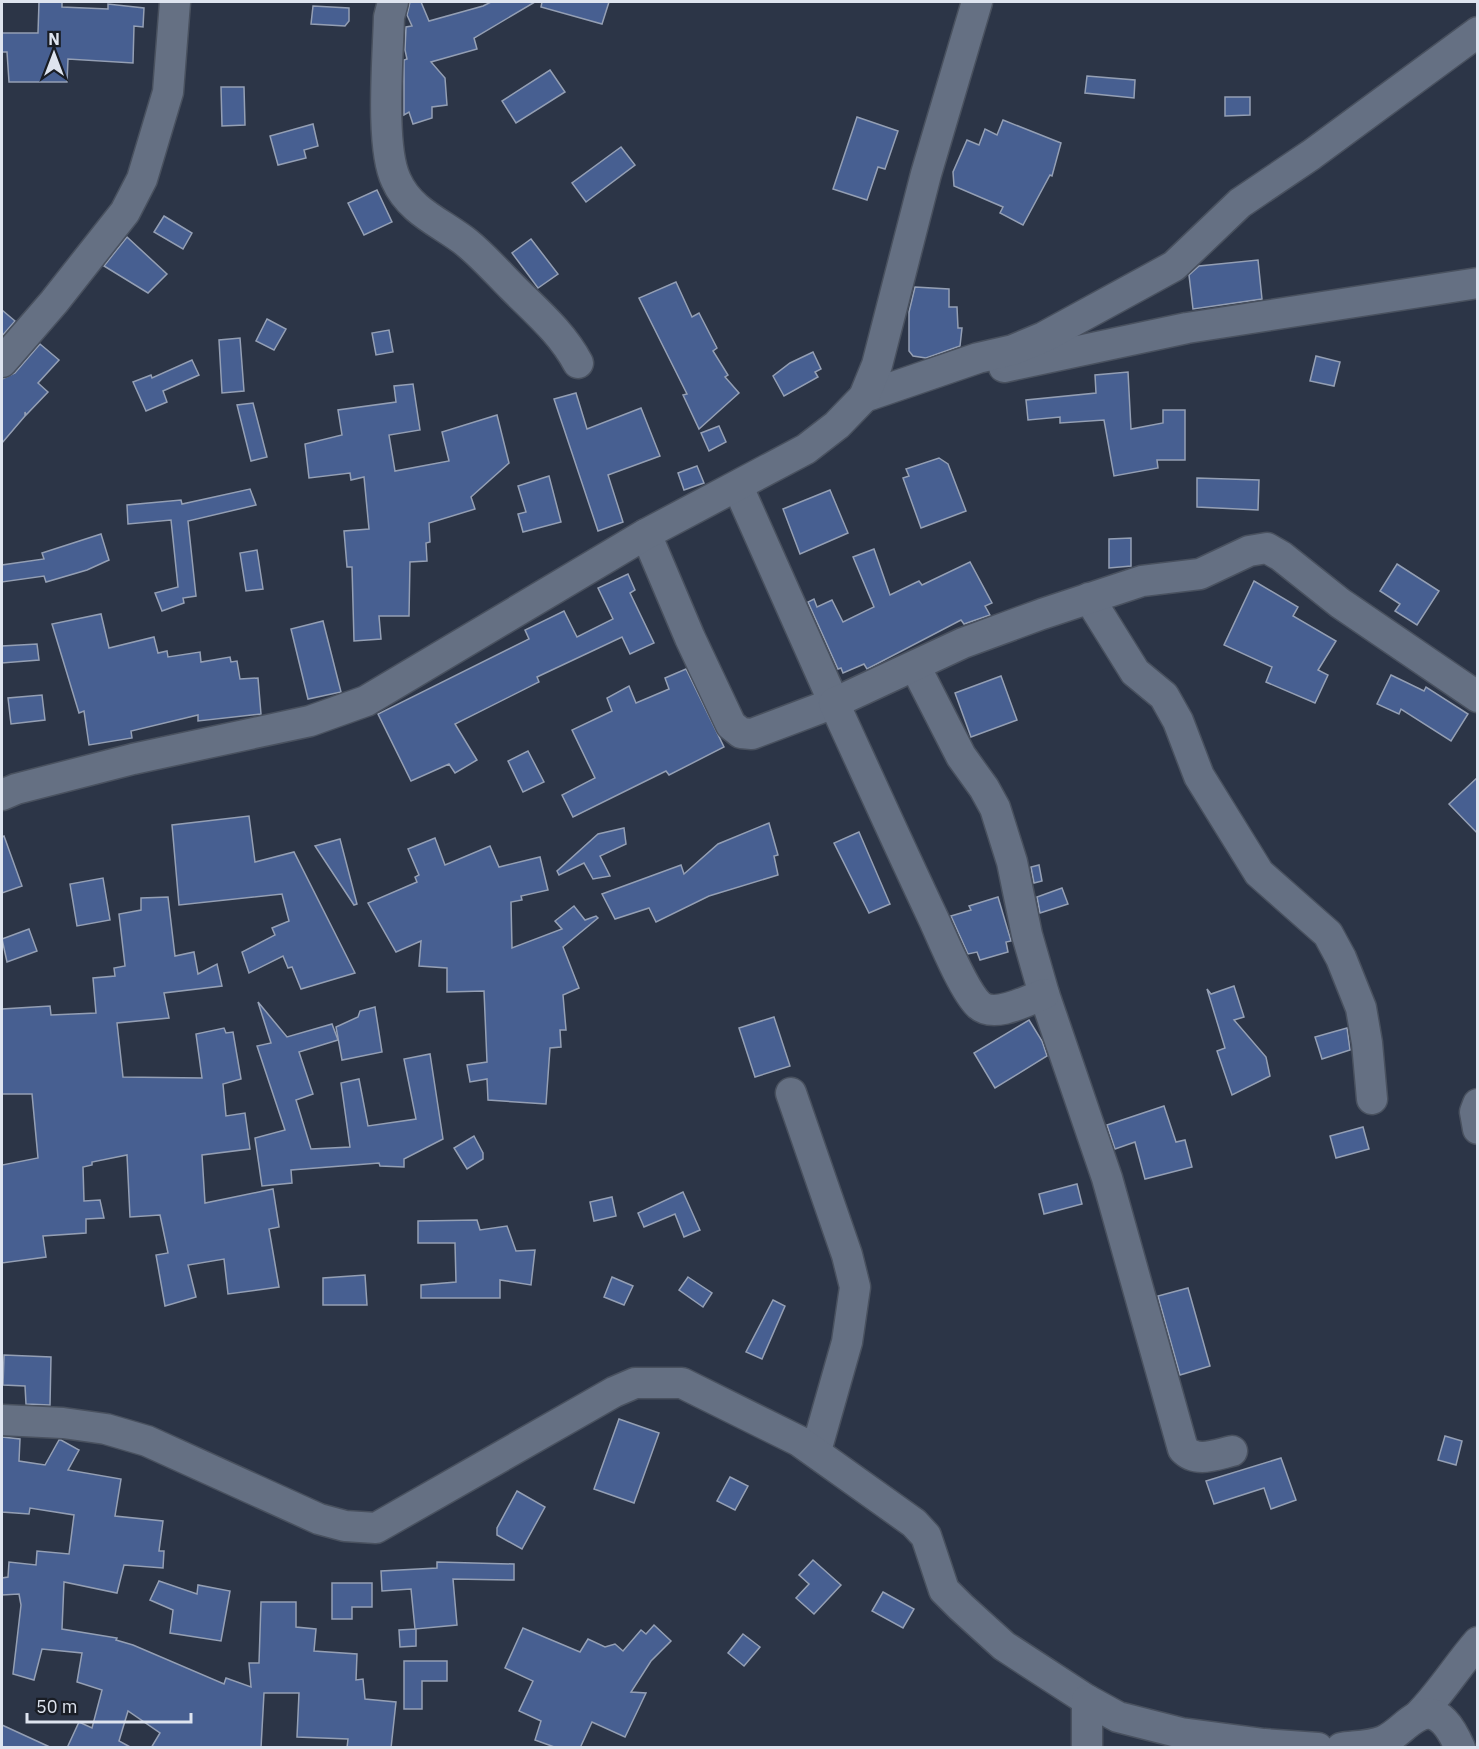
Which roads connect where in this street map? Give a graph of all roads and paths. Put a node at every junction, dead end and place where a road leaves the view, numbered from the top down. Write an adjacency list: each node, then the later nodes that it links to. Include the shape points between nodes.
1 (175, 2): 6 (street, via 168,92 142,179 125,212)
2 (393, 2): 7 (street, via 388,17 387,118 396,181 418,211 467,243 508,283 567,342)
3 (977, 2): 9 (street, via 926,174 877,365)
4 (1478, 32): 8 (street, via 1311,155 1240,202 1174,266 1044,337)
5 (1478, 283): 8 (street, via 1188,328 1001,368)
6 (2, 362)
7 (578, 363)
8 (936, 372): 9 (street)
9 (864, 397): 10 (street, via 806,449)
10 (738, 487): 11 (street); 15 (street)
11 (646, 534): 15 (street, via 731,725 741,733 752,734); 16 (street, via 366,701 337,713 133,759)
12 (1089, 598): 13 (street, via 963,643); 14 (street, via 1142,581 1200,574 1249,551 1267,548); 19 (street, via 1135,672 1164,696 1199,776 1259,873 1328,934 1361,1008)
13 (915, 666): 15 (street); 17 (street, via 961,756 994,808 1012,862)
14 (1478, 698)
15 (834, 703): 17 (street, via 951,959 979,1006 991,1010 1010,1007)
16 (2, 795)
17 (1044, 994): 24 (street, via 1107,1178 1183,1449 1202,1458)
18 (791, 1093): 23 (street, via 855,1287 847,1342)
19 (1372, 1099)
20 (1478, 1104): 21 (street)
21 (1478, 1130)
22 (2, 1420): 23 (street, via 106,1429 147,1441 319,1519 375,1528 635,1383 682,1383)
23 (816, 1451): 26 (street, via 914,1523 926,1536 944,1590 961,1607 1004,1646)
24 (1232, 1451)
25 (1478, 1642): 27 (street)
26 (1087, 1700): 28 (street); 29 (street, via 1118,1717 1181,1733)
27 (1418, 1716): 30 (street, via 1399,1733 1379,1743); 31 (street, via 1435,1715 1450,1726)
28 (1087, 1748)
29 (1318, 1748)
30 (1341, 1748)
31 (1460, 1748)

